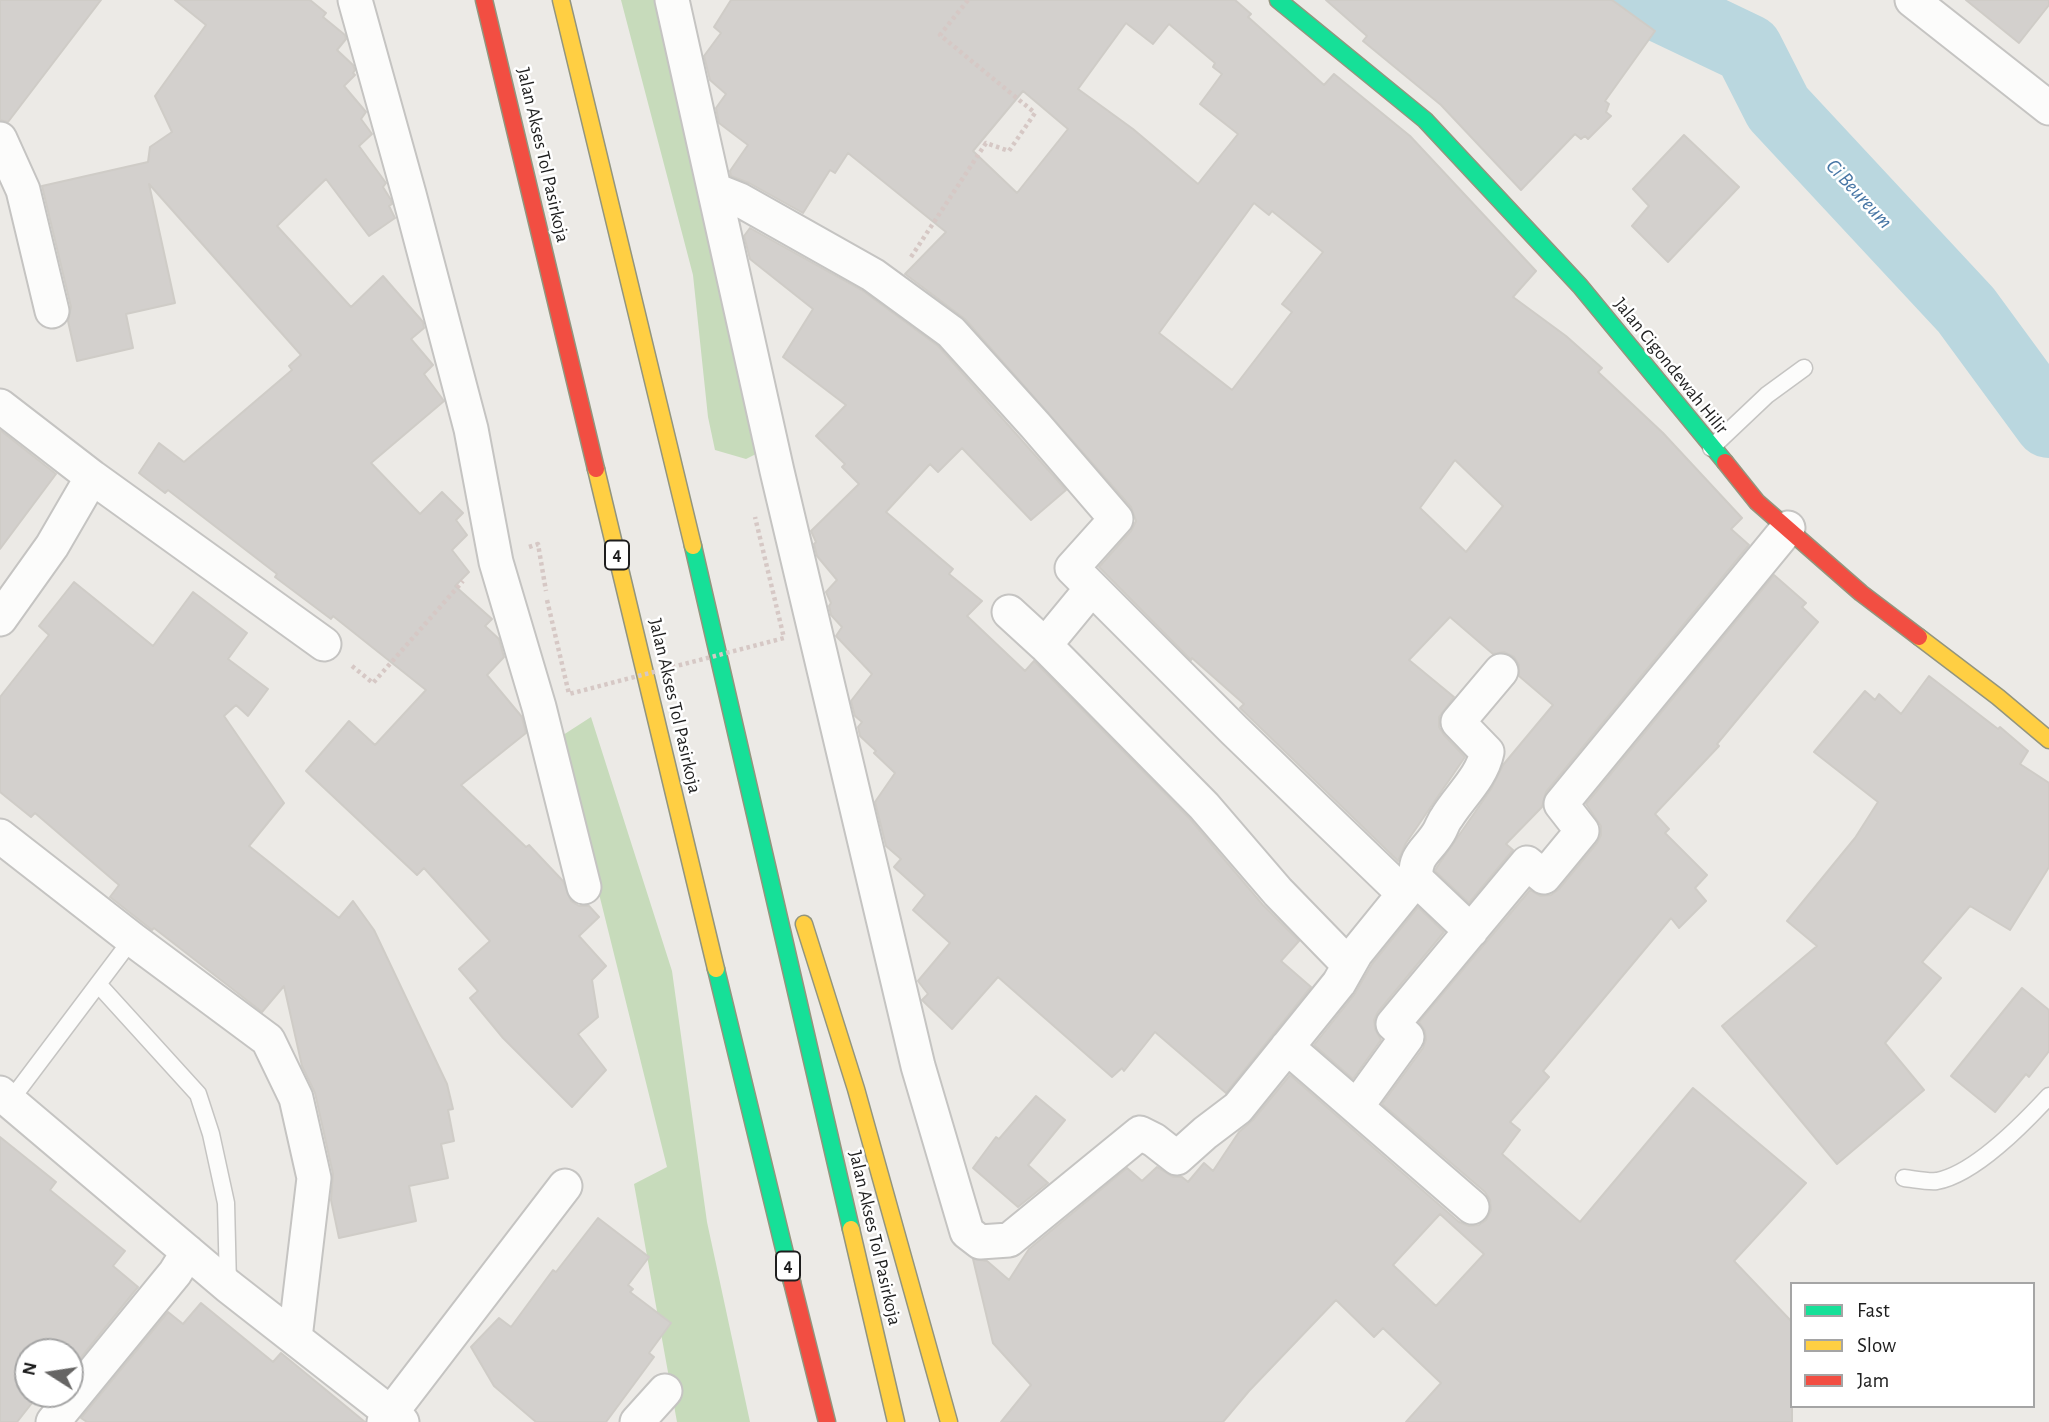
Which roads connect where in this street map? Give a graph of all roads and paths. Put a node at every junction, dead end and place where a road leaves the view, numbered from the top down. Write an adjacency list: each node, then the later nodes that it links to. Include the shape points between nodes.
1 (355, 0): 19 (street, via 471,429)
2 (484, 0): 41 (main road, Jalan Akses Tol Pasirkoja / 4)
3 (561, 0): 22 (main road, Jalan Akses Tol Pasirkoja)
4 (672, 0): 10 (street)
5 (968, 0): 11 (path, via 940,35 1035,113 1009,151 986,143)
6 (1278, 0): 15 (main road, Jalan Cigondewah Hilir, via 1425,120 1580,286)
7 (1912, 0): 8 (street)
8 (2049, 108)
9 (0, 139): 12 (street, via 23,190)
10 (715, 190): 11 (street); 37 (street, via 918,1066 967,1232 980,1241 1009,1240 1140,1133 1177,1158 1238,1108)
11 (891, 286): 20 (street, via 951,332 1116,519 1072,568)
12 (52, 311)
13 (1804, 368): 15 (lane, via 1767,395)
14 (0, 405): 16 (street)
15 (1711, 448): 18 (main road, Jalan Cigondewah Hilir, via 1757,502)
16 (92, 477): 23 (street, via 52,546); 24 (street)
17 (755, 517): 19 (path, bridge, via 784,638 569,694 538,544)
18 (1788, 528): 27 (main road, Jalan Cigondewah Hilir, via 1861,593); 33 (street, via 1561,804 1582,831 1544,877 1527,863)
19 (496, 562): 24 (path, via 465,578 373,683); 31 (street, via 539,707)
20 (1092, 588): 25 (street); 30 (street, via 1234,730)
21 (1009, 612): 25 (street)
22 (710, 617): 28 (main road); 54 (main road, Jalan Akses Tol Pasirkoja)
23 (0, 619)
24 (324, 644)
25 (1045, 645): 35 (street, via 1204,806)
26 (1501, 671): 30 (street, via 1458,722 1487,752 1485,765 1421,855)
27 (2049, 740)
28 (775, 827)
29 (0, 836): 34 (street)
30 (1409, 886): 33 (street); 35 (street)
31 (583, 887)
32 (799, 906): 55 (main road, via 856,1089)
33 (1471, 931): 40 (street, via 1393,1024 1407,1037)
34 (132, 939): 36 (lane); 47 (street, via 268,1040 296,1097 314,1178)
35 (1349, 965): 37 (street)
36 (98, 984): 39 (lane); 46 (lane, via 198,1094 226,1203)
37 (1287, 1047): 40 (street)
38 (2049, 1096): 42 (lane, via 2020,1128 1968,1168 1937,1181)
39 (5, 1097): 45 (street)
40 (1357, 1106): 44 (street)
41 (750, 1110): 52 (main road); 53 (main road, Jalan Akses Tol Pasirkoja / 4)
42 (1904, 1178)
43 (565, 1186): 49 (street)
44 (1472, 1207)
45 (188, 1252): 46 (street); 50 (street)
46 (228, 1286): 47 (street)
47 (295, 1338): 49 (street)
48 (665, 1391): 51 (street)
49 (392, 1419)
50 (53, 1422)
51 (637, 1422)
52 (811, 1422)
53 (827, 1422)
54 (896, 1422)
55 (949, 1422)

